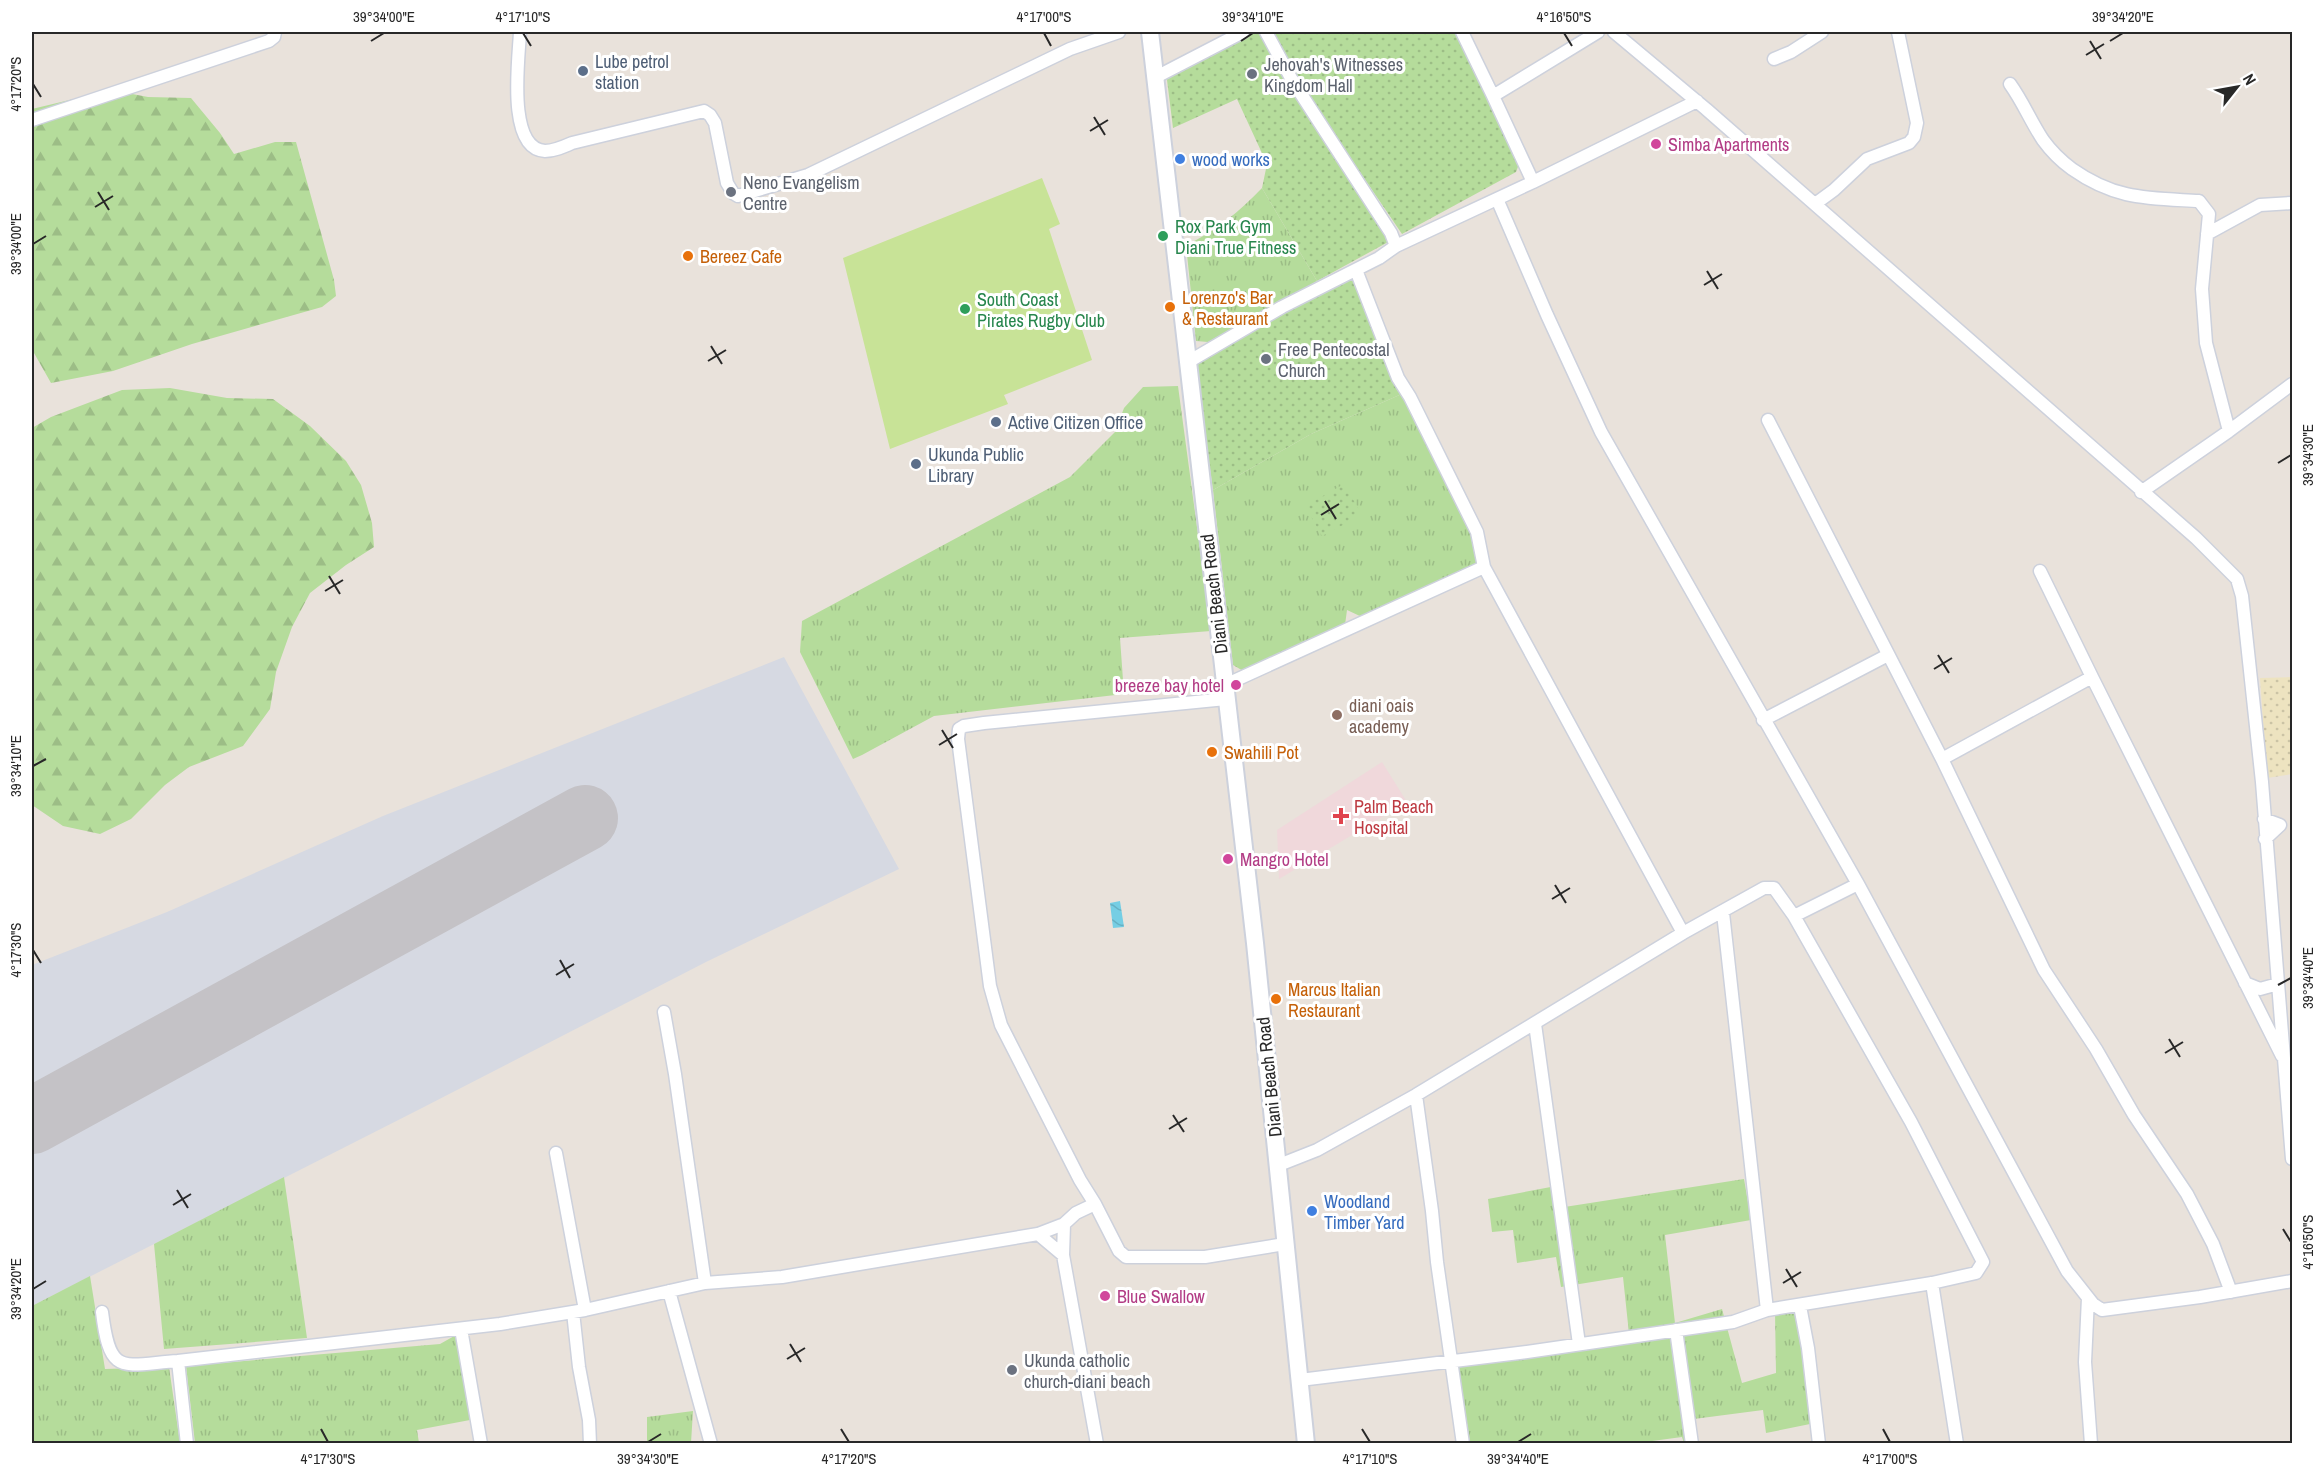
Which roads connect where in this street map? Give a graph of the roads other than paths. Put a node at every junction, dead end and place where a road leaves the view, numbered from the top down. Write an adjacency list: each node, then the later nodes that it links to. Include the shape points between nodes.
1 (275, 32): 17 (street, via 269,41)
2 (520, 32): 3 (street, via 518,111 525,137 533,148 558,149 704,111 715,123 728,188 738,196 808,175 1070,49)
3 (1119, 32)
4 (1150, 32): 13 (main road, Diani Beach Road)
5 (1243, 32): 13 (street)
6 (1266, 32): 23 (street)
7 (1462, 32): 15 (street)
8 (1598, 32): 15 (street)
9 (1614, 32): 16 (street)
10 (1822, 32): 12 (street)
11 (1898, 32): 21 (street, via 1917,123 1914,137 1909,143 1867,159)
12 (1774, 59)
13 (1156, 77): 25 (main road, Diani Beach Road)
14 (2010, 84): 22 (street, via 2043,141 2060,160 2107,190 2139,197 2199,201 2209,214)
15 (1493, 96): 18 (street)
16 (1697, 101): 18 (street); 21 (street)
17 (32, 120)
18 (1533, 182): 19 (street)
19 (1497, 199): 23 (street); 35 (street, via 1601,432)
20 (2292, 203): 22 (street, via 2260,205)
21 (1815, 204): 29 (street)
22 (2207, 234): 28 (street, via 2202,289 2206,343)
23 (1396, 246): 24 (street)
24 (1356, 270): 25 (street, via 1282,307); 30 (street, via 1398,378 1477,532)
25 (1188, 362): 34 (main road, Diani Beach Road)
26 (2292, 384): 28 (street)
27 (1768, 420): 32 (street)
28 (2229, 431): 29 (street)
29 (2141, 492): 37 (street, via 2237,579)
30 (1484, 567): 34 (street); 43 (street)
31 (2040, 570): 33 (street)
32 (1888, 655): 35 (street); 36 (street)
33 (2092, 677): 36 (street); 44 (street)
34 (1225, 692): 52 (main road, Diani Beach Road); 53 (street, via 959,729 990,986 1001,1025)
35 (1763, 720): 40 (street)
36 (1941, 759): 62 (street, via 2044,970 2187,1194 2213,1244)
37 (2264, 819): 38 (street); 39 (street)
38 (2286, 825): 39 (street)
39 (2265, 839): 45 (street)
40 (1858, 884): 42 (street); 63 (street, via 2067,1271)
41 (1723, 913): 42 (street, via 1771,887); 43 (street); 65 (street)
42 (1794, 916): 60 (street, via 1911,1122 1983,1262 1976,1274)
43 (1683, 933): 47 (street)
44 (2245, 983): 45 (street, via 2260,989); 48 (street)
45 (2278, 984): 48 (street)
46 (664, 1012): 59 (street)
47 (1535, 1024): 49 (street); 70 (street)
48 (2285, 1062): 51 (street)
49 (1416, 1095): 52 (street, via 1317,1150); 72 (street)
50 (556, 1153): 66 (street)
51 (2292, 1160)
52 (1278, 1165): 56 (main road, Diani Beach Road)
53 (1095, 1204): 54 (street); 56 (street, via 1119,1251 1126,1257 1205,1257)
54 (1064, 1224): 55 (street); 57 (street)
55 (1038, 1234): 57 (street); 59 (street, via 783,1277)
56 (1285, 1244): 73 (main road, Diani Beach Road)
57 (1063, 1255): 78 (street)
58 (2292, 1281): 62 (street)
59 (705, 1282): 61 (street)
60 (1932, 1283): 64 (street); 83 (street)
61 (669, 1291): 66 (street); 77 (street)
62 (2231, 1292): 63 (street, via 2102,1310)
63 (2088, 1298): 84 (street, via 2085,1362)
64 (1800, 1306): 65 (street); 82 (street)
65 (1767, 1310): 69 (street, via 1733,1322)
66 (579, 1311): 68 (street); 76 (street, via 579,1367)
67 (102, 1312): 71 (street, via 106,1342 115,1359 126,1364)
68 (461, 1329): 71 (street); 75 (street)
69 (1676, 1330): 70 (street); 81 (street)
70 (1579, 1344): 72 (street)
71 (178, 1361): 74 (street)
72 (1452, 1361): 73 (street); 80 (street)
73 (1300, 1380): 79 (main road, Diani Beach Road)
74 (187, 1443)
75 (481, 1443)
76 (590, 1443)
77 (711, 1443)
78 (1097, 1443)
79 (1306, 1443)
80 (1463, 1443)
81 (1692, 1443)
82 (1819, 1443)
83 (1957, 1443)
84 (2091, 1443)

